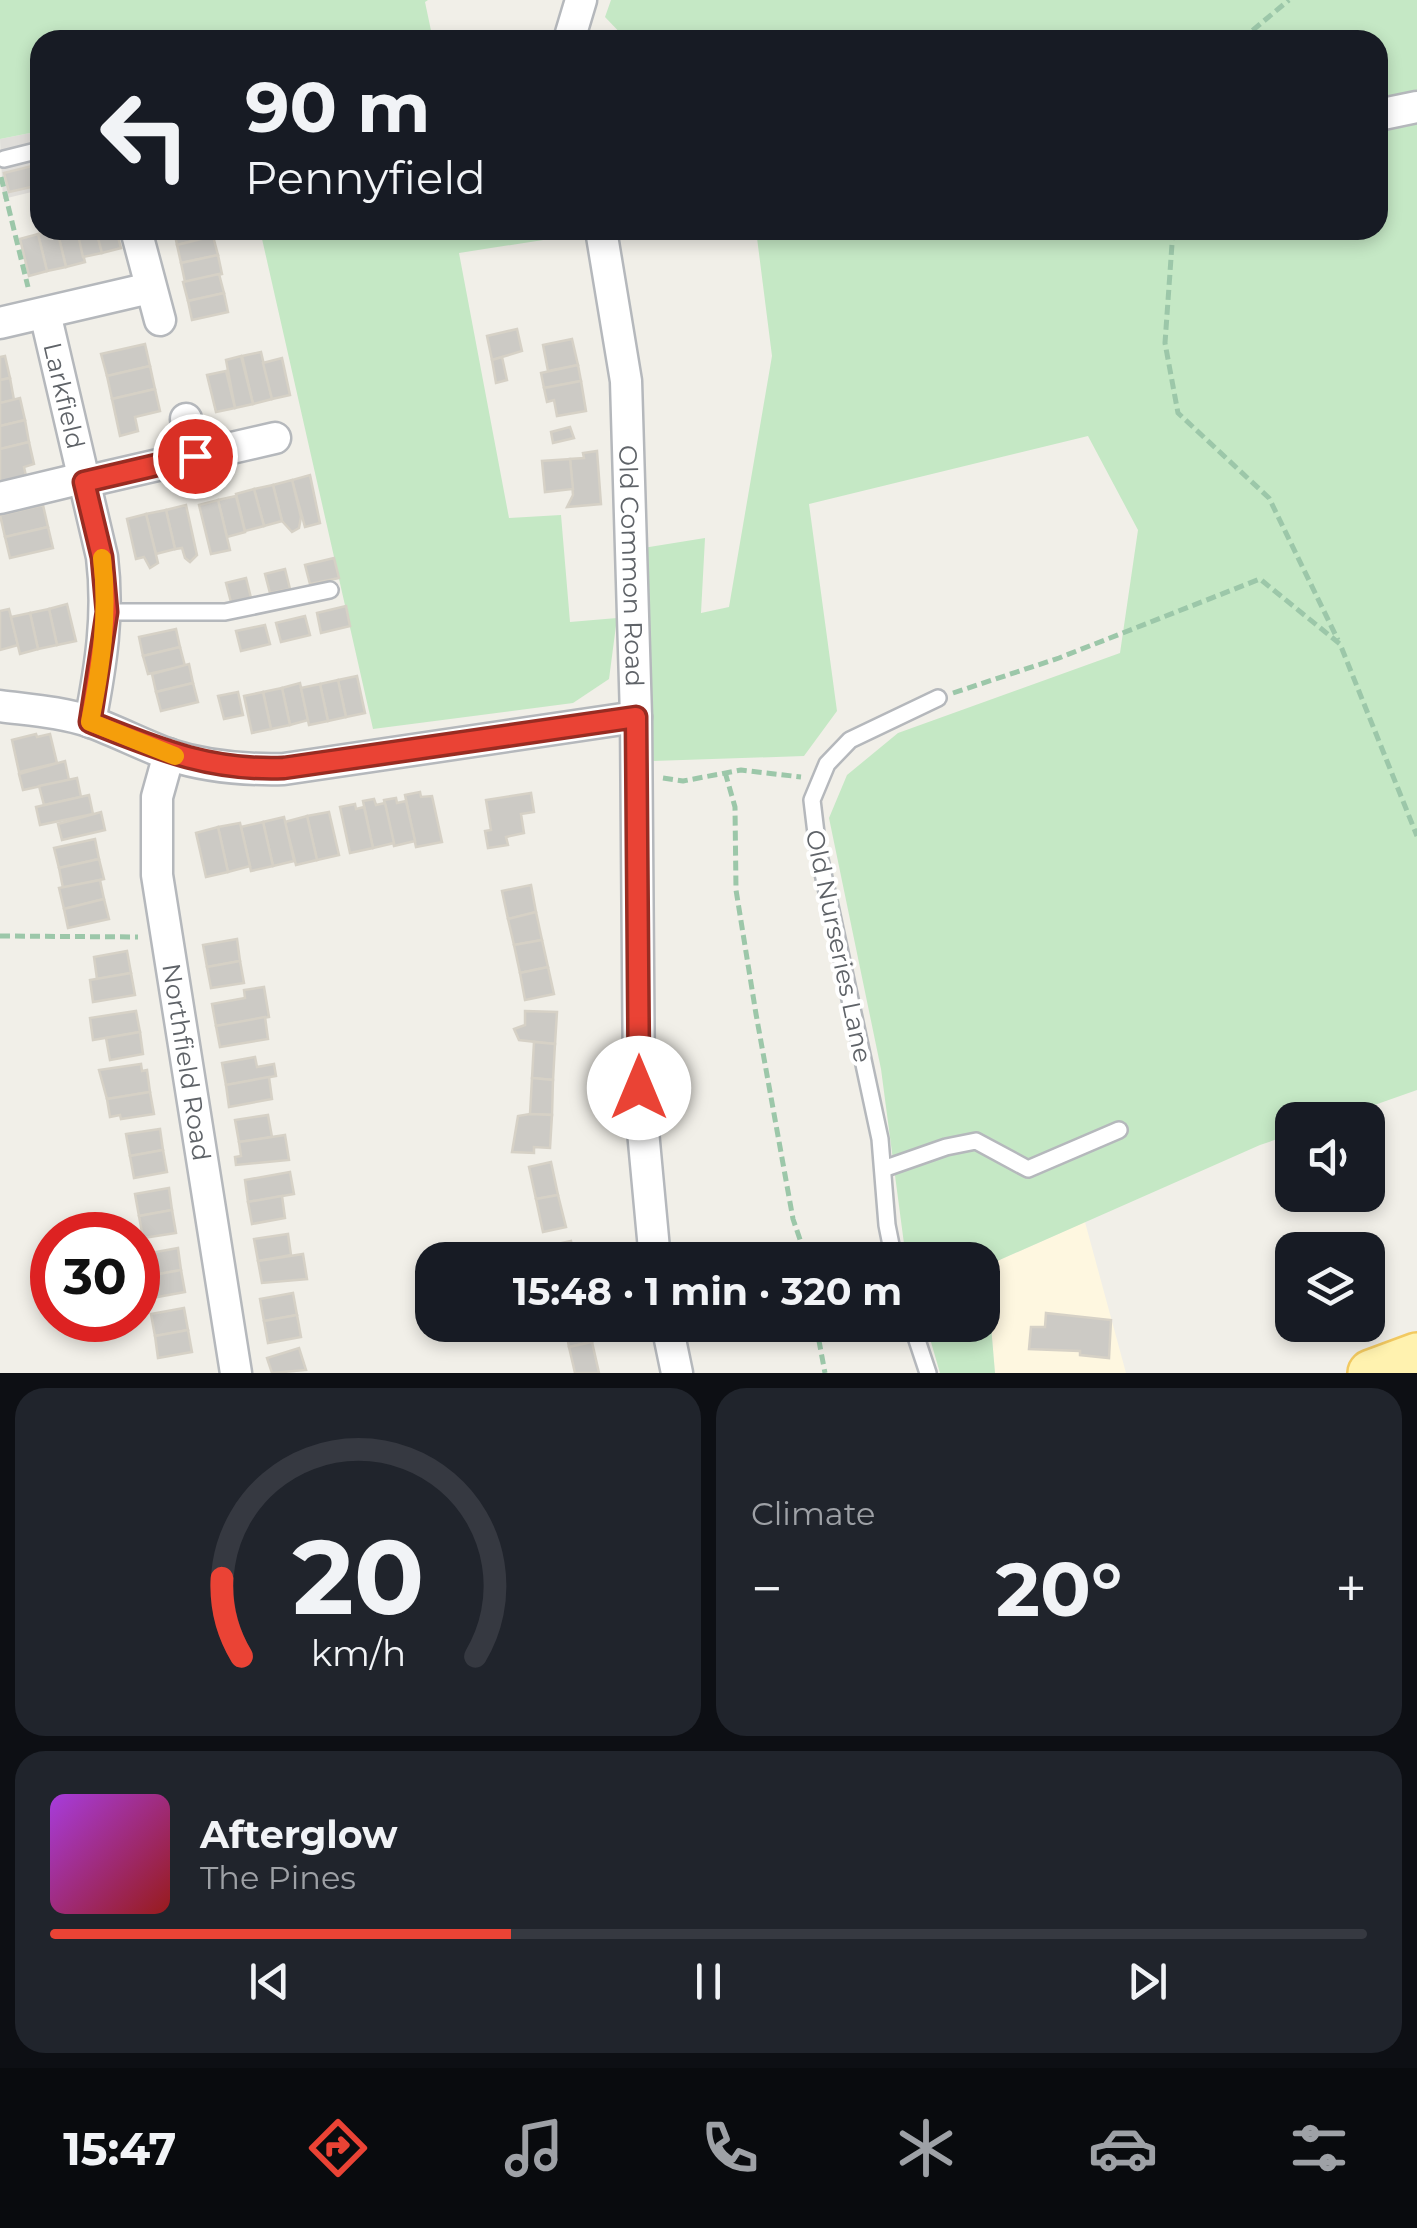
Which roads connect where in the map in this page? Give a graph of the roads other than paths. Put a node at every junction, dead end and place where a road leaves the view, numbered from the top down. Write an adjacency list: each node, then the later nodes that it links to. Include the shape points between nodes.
1 (582, 0): 2 (street)
2 (572, 30)
3 (1417, 107): 4 (street)
4 (1388, 112)
5 (30, 154): 6 (lane)
6 (2, 166)
7 (138, 240): 9 (street)
8 (603, 240): 22 (street, Old Common Road, via 626,381)
9 (150, 288): 10 (street); 11 (street)
10 (40, 314): 12 (street); 16 (street, Larkfield)
11 (160, 320)
12 (0, 323)
13 (186, 419): 15 (street)
14 (275, 438): 15 (street, Larkfield)
15 (195, 456): 16 (street, Larkfield)
16 (84, 480): 17 (street, Larkfield); 19 (street, Larkfield)
17 (0, 498)
18 (330, 590): 19 (lane, via 225,612)
19 (107, 612): 23 (street, Larkfield)
20 (938, 698): 26 (lane, Old Nurseries Lane, via 850,740 827,764 812,800)
21 (0, 706): 23 (street)
22 (636, 717): 24 (street, via 284,768 223,767); 27 (street, Old Common Road, via 639,1088)
23 (90, 722): 24 (street)
24 (168, 754): 32 (street, Northfield Road, via 155,841)
25 (1119, 1130): 26 (lane, via 1028,1169 976,1141)
26 (883, 1169): 28 (lane, Old Nurseries Lane)
27 (653, 1242)
28 (890, 1242)
29 (670, 1342): 33 (street)
30 (918, 1342): 34 (lane)
31 (1417, 1356): 35 (main road)
32 (236, 1373)
33 (676, 1373)
34 (928, 1373)
35 (1371, 1373)

